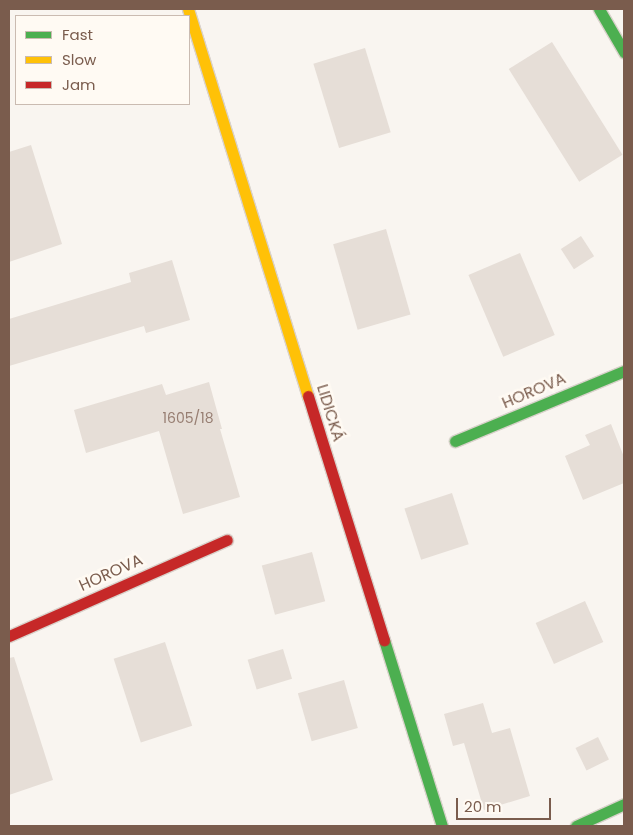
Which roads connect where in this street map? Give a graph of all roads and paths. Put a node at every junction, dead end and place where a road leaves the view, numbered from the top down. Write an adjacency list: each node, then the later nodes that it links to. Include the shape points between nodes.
1 (599, 9): 3 (main road)
2 (190, 15): 9 (main road, LIDICKÁ)
3 (624, 52)
4 (624, 370): 5 (main road, HOROVA)
5 (455, 441)
6 (227, 540): 7 (main road, HOROVA)
7 (9, 636)
8 (624, 804): 10 (main road)
9 (442, 826)
10 (576, 826)

